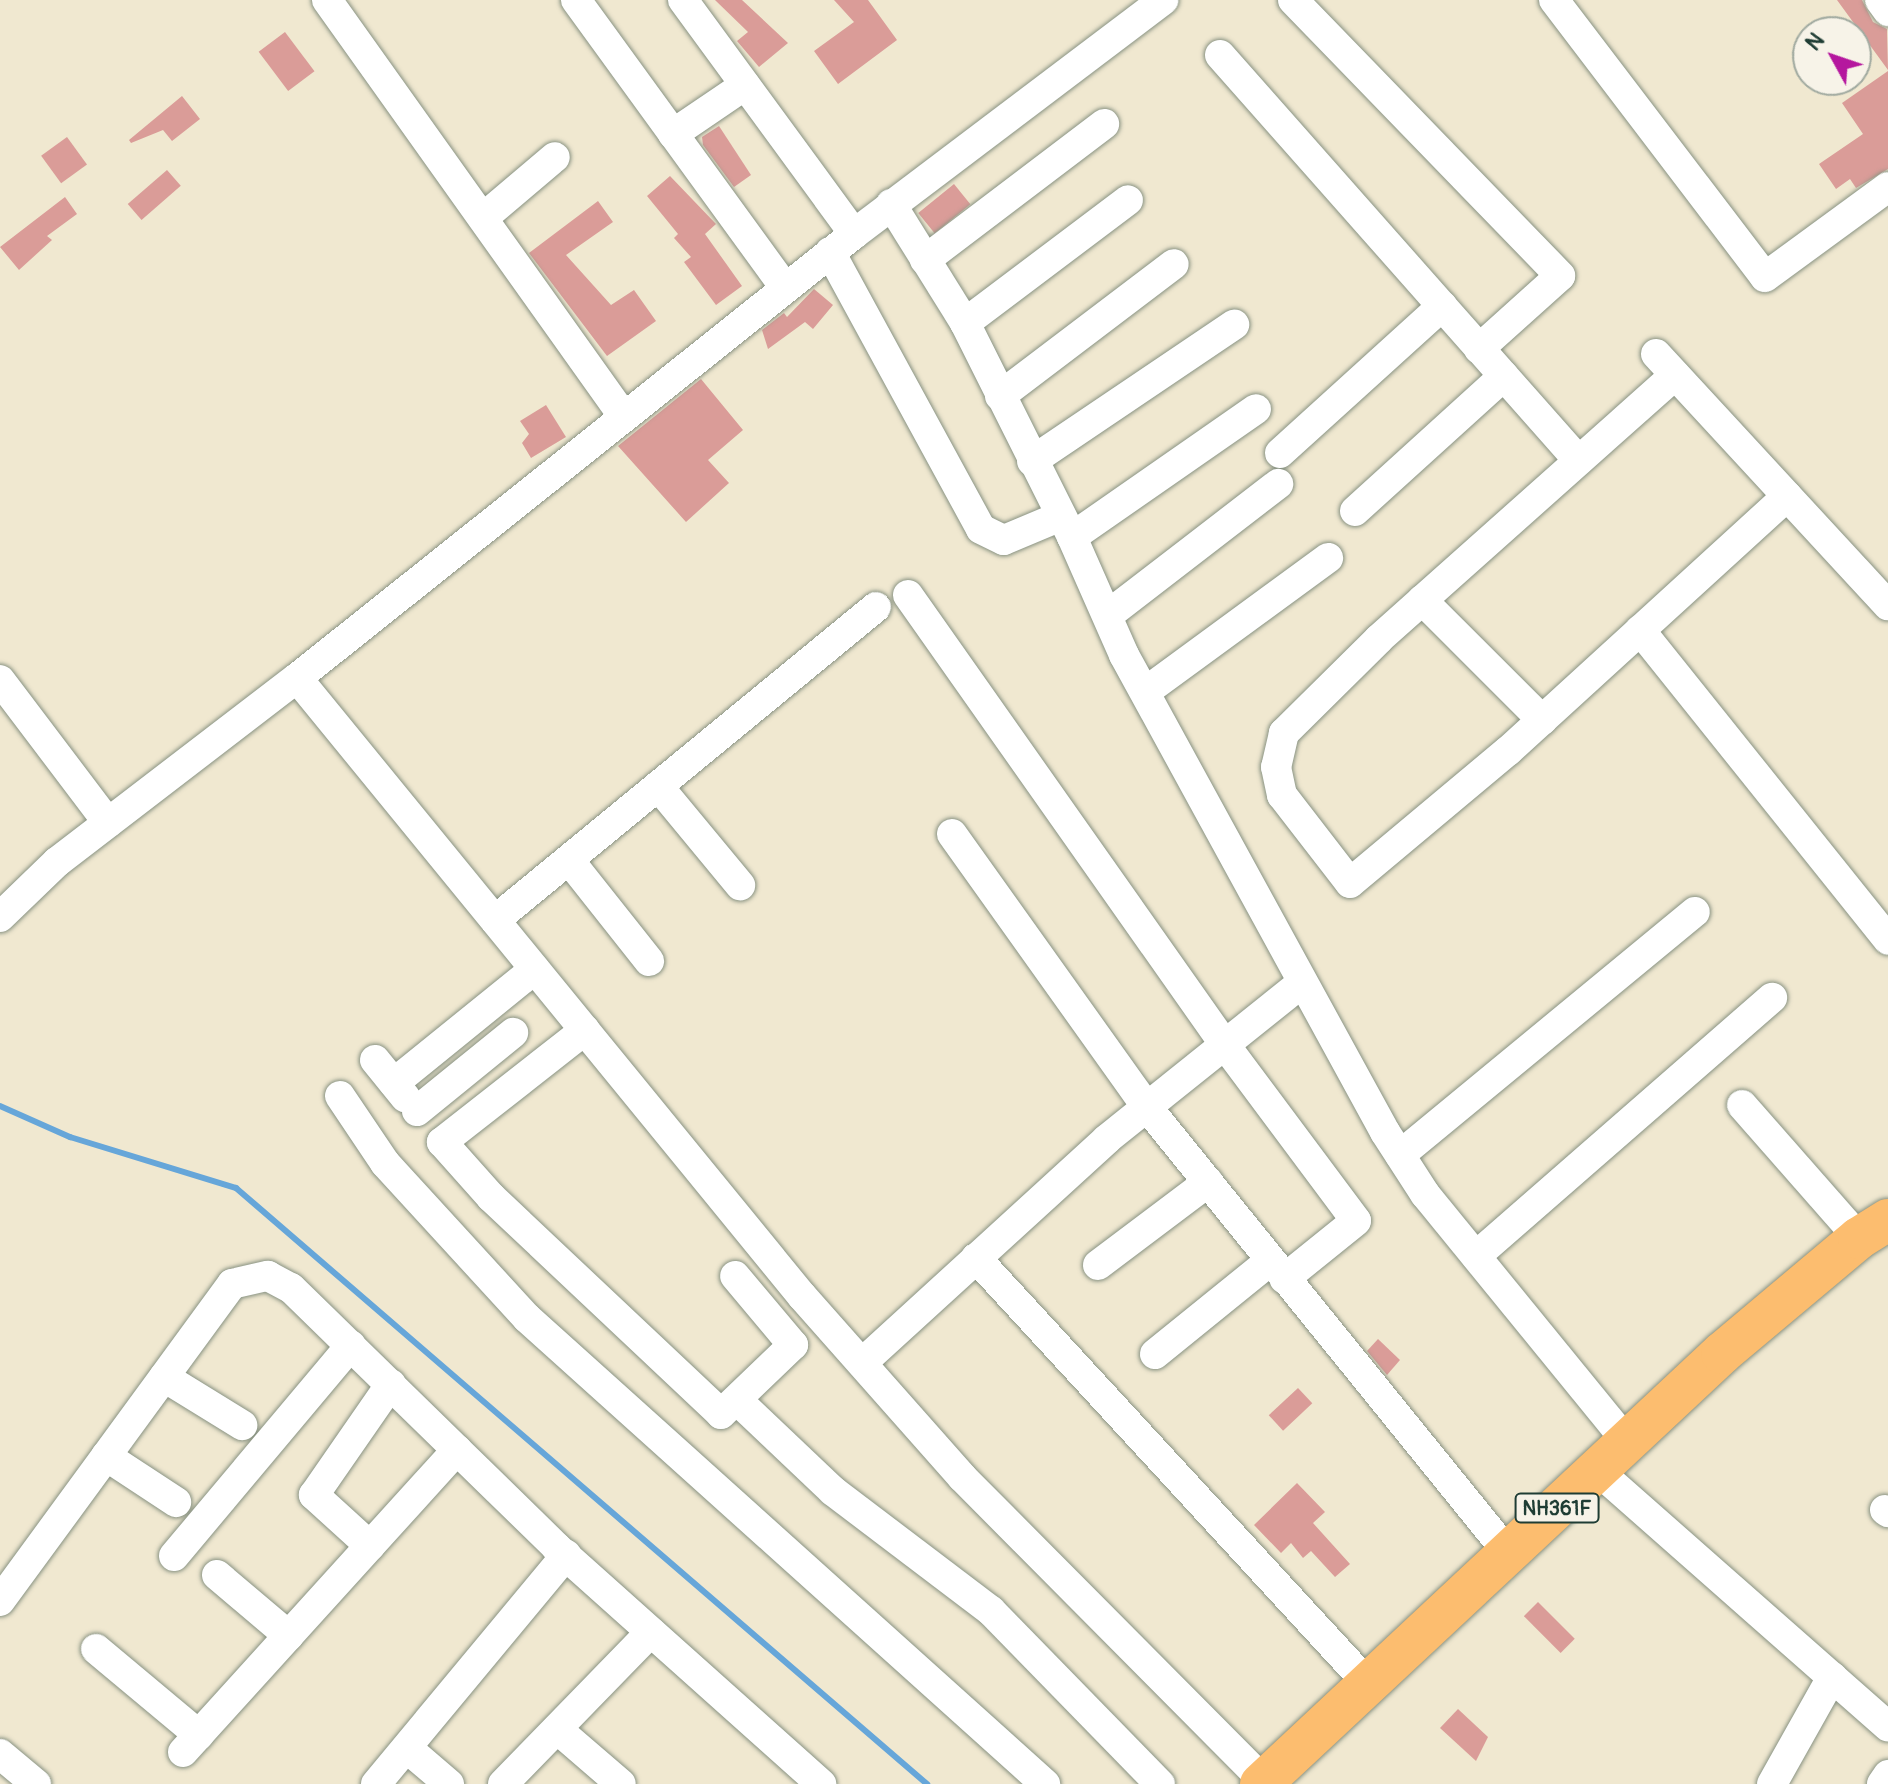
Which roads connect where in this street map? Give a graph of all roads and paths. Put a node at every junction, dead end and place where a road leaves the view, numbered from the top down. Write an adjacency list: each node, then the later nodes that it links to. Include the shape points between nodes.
1 (327, 0): 17 (street)
2 (576, 0): 12 (street)
3 (683, 0): 10 (street)
4 (1293, 0): 26 (street, via 1560,276)
5 (1554, 0): 14 (street, via 1765,277)
6 (1880, 0): 8 (street)
7 (1148, 5): 16 (street)
8 (1888, 11)
9 (1220, 55): 23 (street)
10 (745, 85): 12 (street); 18 (street)
11 (1104, 124): 20 (street)
12 (673, 134): 22 (street)
13 (555, 157): 17 (street)
14 (1888, 187)
15 (1128, 200): 24 (street)
16 (891, 204): 18 (street); 20 (street)
17 (483, 218): 30 (street)
18 (854, 234): 19 (street)
19 (830, 252): 22 (street); 37 (street, via 981,529 1004,540)
20 (925, 260): 24 (street)
21 (1174, 264): 28 (street)
22 (785, 288): 30 (street)
23 (1442, 306): 26 (street); 31 (street)
24 (965, 323): 28 (street)
25 (1234, 325): 33 (street)
26 (1479, 349): 27 (street)
27 (1504, 376): 32 (street); 36 (street)
28 (1000, 396): 33 (street)
29 (1256, 409): 37 (street)
30 (624, 417): 45 (street)
31 (1280, 453)
32 (1578, 460): 35 (street, via 1665,365); 40 (street)
33 (1032, 461): 37 (street)
34 (1278, 484): 43 (street)
35 (1787, 496): 41 (street); 44 (street)
36 (1355, 511)
37 (1067, 526): 43 (street)
38 (1328, 558): 47 (street)
39 (908, 595): 64 (street)
40 (1422, 600): 48 (street); 48 (street, via 1284,733 1276,767 1282,795 1350,883)
41 (1888, 605)
42 (876, 607): 49 (street)
43 (1108, 615): 47 (street)
44 (1640, 630): 48 (street); 57 (street)
45 (297, 678): 50 (street); 56 (street)
46 (0, 680): 50 (street)
47 (1145, 692): 60 (street)
48 (1542, 720)
49 (658, 786): 52 (street); 53 (street)
50 (108, 823): 55 (street, via 57,862)
51 (952, 834): 69 (street)
52 (569, 860): 56 (street); 58 (street)
53 (740, 885)
54 (1695, 912): 72 (street)
55 (0, 917)
56 (495, 920): 59 (street)
57 (1888, 940)
58 (649, 961)
59 (535, 969): 62 (street); 66 (street)
60 (1302, 983): 64 (street); 72 (street)
61 (1772, 998): 76 (street)
62 (585, 1030): 71 (street); 83 (street)
63 (513, 1033): 70 (street)
64 (1225, 1045): 69 (street); 79 (street, via 1356,1221)
65 (375, 1060): 66 (street)
66 (394, 1083): 70 (street)
67 (340, 1096): 116 (street, via 385,1163 527,1318)
68 (1742, 1105): 75 (street)
69 (1147, 1107): 73 (street); 77 (street)
70 (417, 1111): 71 (street)
71 (442, 1142): 86 (street, via 491,1197 721,1414)
72 (1400, 1155): 76 (street)
73 (1208, 1182): 78 (street); 79 (street)
74 (1888, 1201): 75 (highway, NH361F)
75 (1873, 1229): 88 (highway, NH361F, via 1722,1353)
76 (1476, 1256): 88 (street)
77 (976, 1258): 83 (street); 103 (street)
78 (1098, 1265)
79 (1277, 1270): 82 (street); 94 (street)
80 (735, 1276): 86 (street, via 793,1345)
81 (351, 1345): 84 (street, via 291,1288 268,1276 232,1284); 85 (street); 96 (street)
82 (1155, 1354)
83 (862, 1363): 109 (street, via 962,1477)
84 (164, 1377): 87 (street); 90 (street)
85 (391, 1384): 89 (street); 93 (street, via 314,1495)
86 (737, 1400): 117 (street, via 833,1491 991,1611)
87 (242, 1425)
88 (1627, 1442): 91 (highway, NH361F)
89 (457, 1450): 93 (street); 95 (street)
90 (106, 1456): 92 (street); 98 (street)
91 (1597, 1470): 94 (highway, NH361F); 102 (street)
92 (176, 1502)
93 (370, 1546): 100 (street)
94 (1509, 1554): 103 (highway, NH361F)
95 (566, 1555): 99 (street); 106 (street)
96 (174, 1556)
97 (217, 1575): 100 (street)
98 (0, 1601)
99 (651, 1632): 105 (street); 115 (street)
100 (289, 1636): 101 (street, via 191,1744)
101 (96, 1649)
102 (1832, 1677): 104 (street); 118 (street)
103 (1369, 1685): 109 (highway, NH361F)
104 (1888, 1727)
105 (557, 1729): 113 (street); 114 (street)
106 (408, 1749): 111 (street); 112 (street)
107 (0, 1754): 110 (street)
108 (1888, 1775): 119 (street)
109 (1263, 1782)
110 (36, 1784)
111 (376, 1784)
112 (449, 1784)
113 (503, 1784)
114 (621, 1784)
115 (821, 1784)
116 (1045, 1784)
117 (1160, 1784)
118 (1772, 1784)
119 (1882, 1784)

